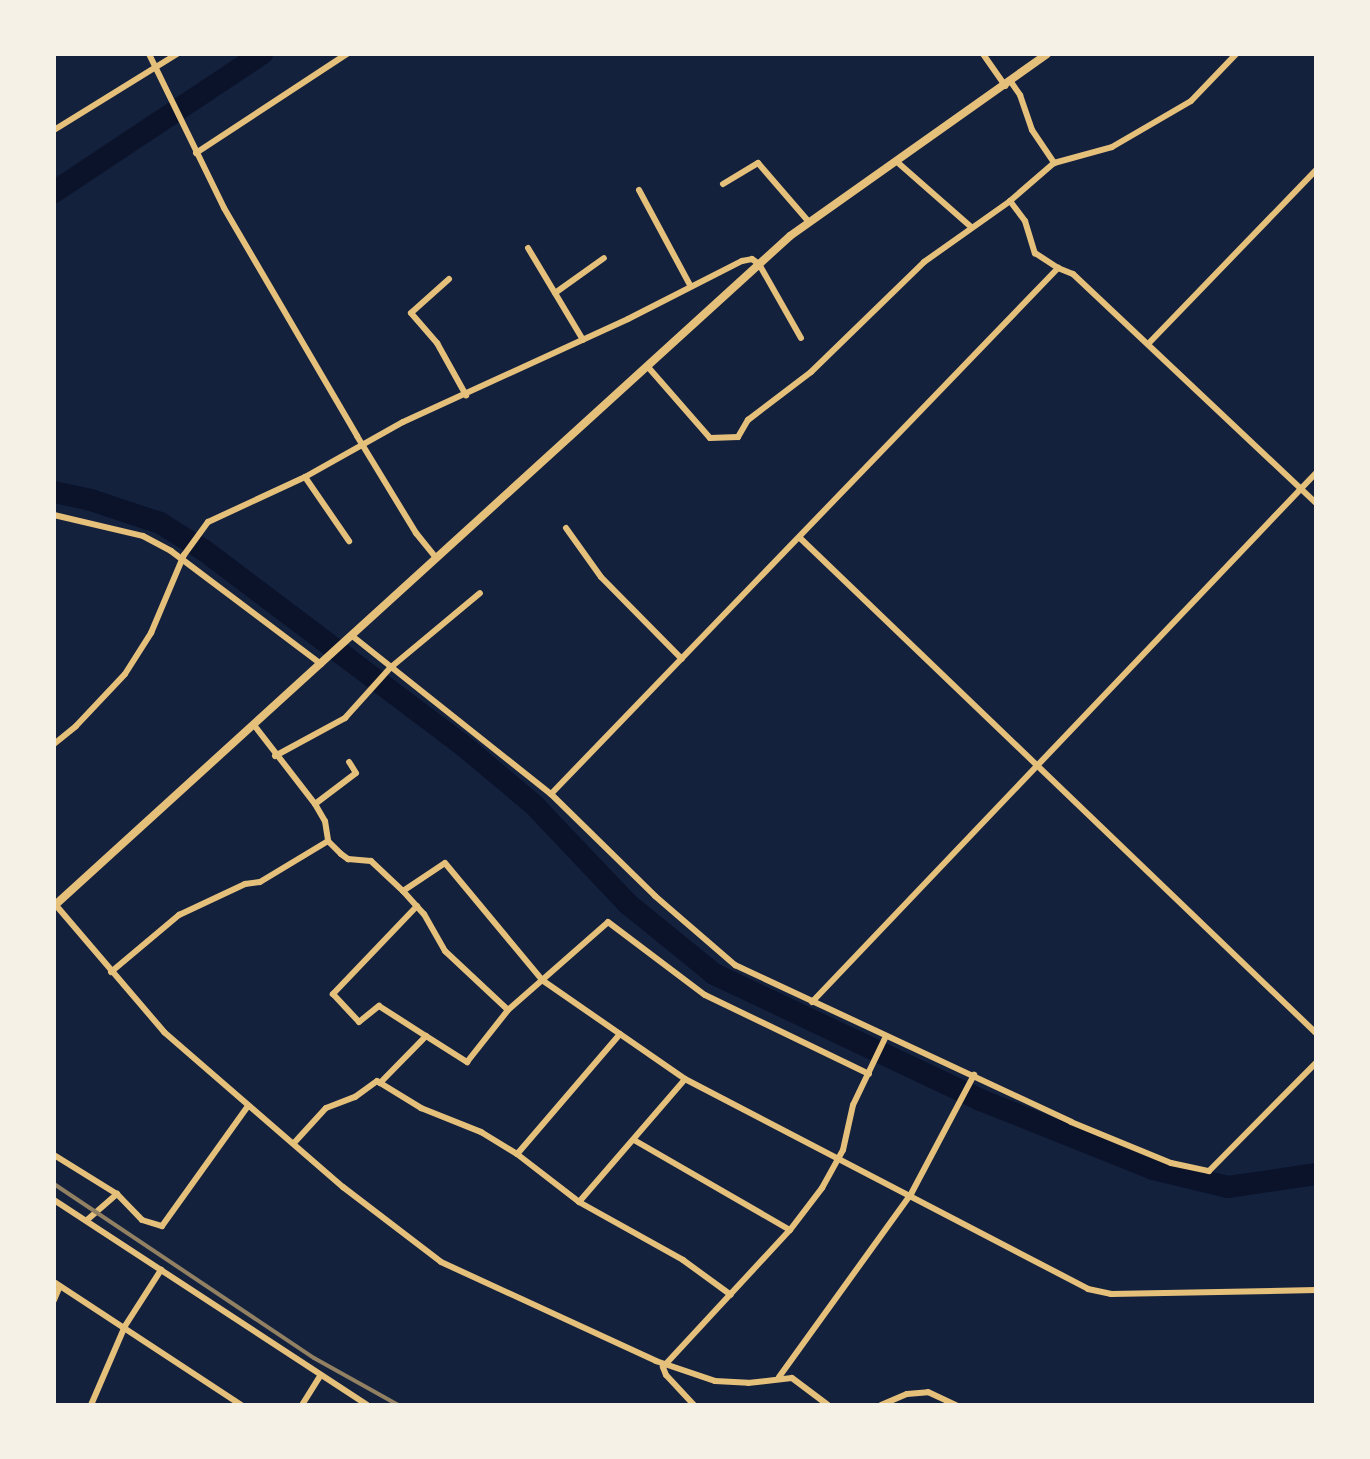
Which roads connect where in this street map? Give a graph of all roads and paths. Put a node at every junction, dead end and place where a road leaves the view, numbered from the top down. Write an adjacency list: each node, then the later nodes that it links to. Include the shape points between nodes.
1 (149, 54): 7 (street)
2 (177, 54): 7 (street)
3 (347, 54): 10 (street)
4 (983, 54): 8 (street)
5 (1047, 54): 8 (main road)
6 (1236, 54): 12 (street, via 1191,101 1171,114 1112,147)
7 (154, 68): 9 (street); 10 (street)
8 (1008, 84): 11 (main road); 12 (street, via 1020,95 1032,129)
9 (54, 130)
10 (196, 152): 31 (street, via 224,208)
11 (896, 161): 17 (main road); 18 (street)
12 (1054, 163): 16 (street)
13 (1316, 170): 28 (street)
14 (723, 184): 17 (street, via 758,164)
15 (639, 190): 24 (street)
16 (1010, 201): 18 (street); 22 (street, via 1025,220 1035,253)
17 (808, 221): 21 (main road)
18 (971, 227): 29 (street, via 924,262 819,365 748,420 732,440 710,438)
19 (528, 248): 25 (street)
20 (604, 258): 25 (street)
21 (759, 264): 24 (street, via 752,259 742,261); 26 (street); 29 (main road)
22 (1058, 268): 28 (street, via 1069,270); 38 (street)
23 (449, 279): 30 (street, via 411,313 437,344)
24 (690, 285): 27 (street)
25 (555, 293): 27 (street)
26 (801, 338)
27 (583, 340): 30 (street)
28 (1149, 343): 34 (street)
29 (648, 367): 41 (main road)
30 (466, 395): 31 (street)
31 (362, 443): 33 (street); 41 (street)
32 (1316, 473): 34 (street)
33 (305, 477): 39 (street); 40 (street, via 201,528)
34 (1301, 489): 35 (street); 51 (street)
35 (1316, 503)
36 (54, 515): 40 (street, via 143,536)
37 (566, 528): 44 (street, via 601,577)
38 (800, 538): 44 (street); 51 (street)
39 (349, 541)
40 (183, 557): 45 (street); 48 (street, via 151,633 125,674)
41 (436, 558): 43 (main road)
42 (480, 593): 46 (street)
43 (350, 636): 45 (main road); 46 (street)
44 (682, 659): 52 (street)
45 (321, 664): 47 (main road)
46 (391, 667): 49 (street, via 345,718); 52 (street)
47 (254, 725): 49 (street); 56 (main road)
48 (54, 744)
49 (275, 756): 53 (street)
50 (349, 762): 53 (street, via 356,773)
51 (1037, 768): 60 (street); 63 (street)
52 (551, 794): 60 (street, via 724,957)
53 (315, 804): 54 (street, via 326,821)
54 (328, 841): 55 (street, via 348,859 371,861); 58 (street, via 260,882 245,884 179,915)
55 (403, 891): 57 (street); 59 (street, via 445,863)
56 (54, 904): 58 (street)
57 (417, 906): 61 (street, via 446,951); 64 (street, via 333,994 359,1022 379,1006)
58 (111, 972): 71 (street, via 164,1032)
59 (542, 980): 61 (street); 62 (street); 67 (street, via 604,924 614,923 705,995)
60 (812, 1002): 65 (street)
61 (508, 1010): 64 (street, via 467,1062)
62 (620, 1034): 69 (street); 75 (street)
63 (1316, 1034)
64 (426, 1036): 70 (street)
65 (885, 1040): 67 (street); 68 (street)
66 (1316, 1063): 68 (street, via 1209,1171 1171,1163 1124,1145)
67 (869, 1074): 76 (street, via 854,1105)
68 (974, 1075): 78 (street)
69 (685, 1079): 72 (street); 76 (street)
70 (380, 1083): 73 (street, via 371,1082 355,1097 331,1104); 75 (street, via 420,1108 481,1132)
71 (248, 1107): 73 (street); 77 (street, via 162,1226 142,1220)
72 (634, 1140): 80 (street); 82 (street)
73 (294, 1143): 90 (street, via 441,1262)
74 (54, 1155): 77 (street)
75 (517, 1155): 80 (street)
76 (840, 1158): 78 (street); 82 (street)
77 (117, 1194): 81 (street)
78 (911, 1194): 86 (street, via 1088,1289 1112,1294); 92 (street)
79 (54, 1199): 81 (street)
80 (579, 1202): 87 (street, via 682,1260)
81 (87, 1220): 83 (street)
82 (790, 1230): 87 (street)
83 (161, 1270): 89 (street); 91 (street)
84 (54, 1281): 85 (street)
85 (60, 1286): 88 (street); 89 (street)
86 (1316, 1290)
87 (731, 1295): 90 (street)
88 (54, 1300)
89 (125, 1326): 93 (street); 94 (street)
90 (665, 1364): 92 (street, via 715,1380 748,1383); 97 (street, via 666,1375)
91 (320, 1376): 95 (street); 96 (street)
92 (779, 1377): 98 (street, via 798,1381)
93 (91, 1405)
94 (241, 1405)
95 (302, 1405)
96 (367, 1405)
97 (694, 1405)
98 (828, 1405)
99 (881, 1405): 100 (street, via 907,1394 928,1392)
100 (956, 1405)

